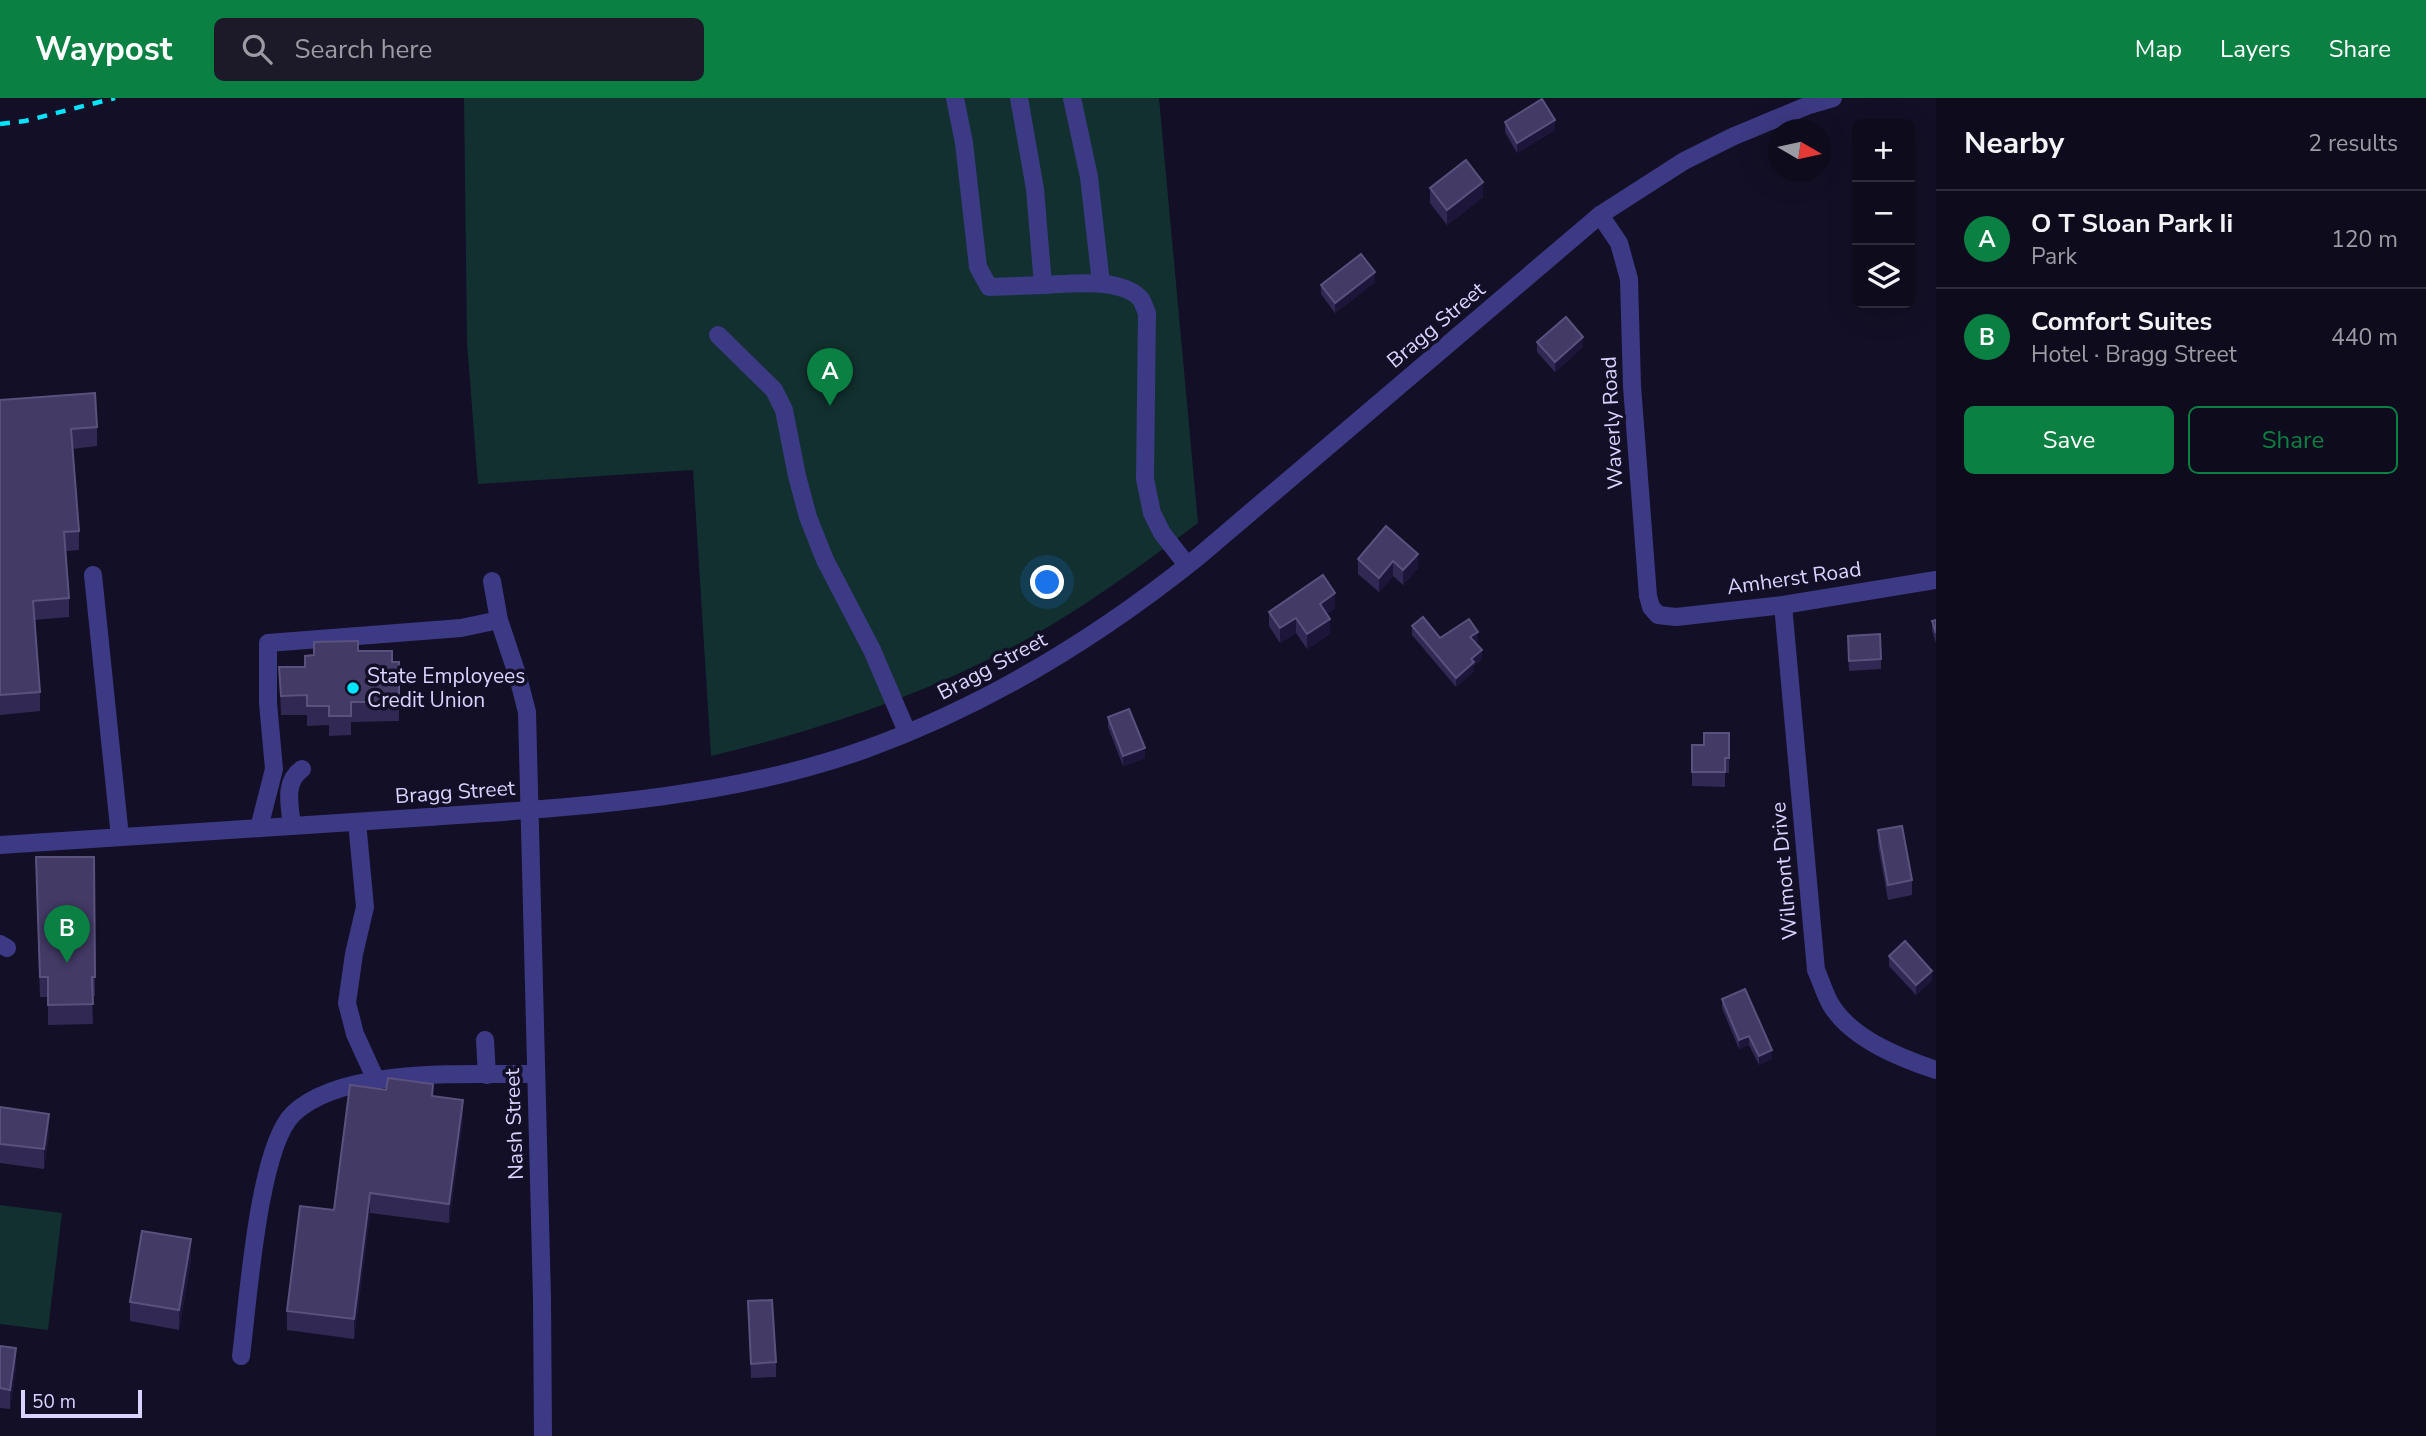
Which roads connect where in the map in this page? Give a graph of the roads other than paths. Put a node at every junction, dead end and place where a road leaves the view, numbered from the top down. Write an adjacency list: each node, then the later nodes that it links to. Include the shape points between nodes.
1 (955, 98): 7 (street, via 978,267 989,287)
2 (1019, 98): 7 (street, via 1035,189)
3 (1072, 98): 6 (street, via 1090,177)
4 (1833, 98): 5 (street, Bragg Street, via 1732,137)
5 (1600, 215): 9 (street, Bragg Street); 14 (street, Waverly Road, via 1619,243 1629,279 1648,596 1658,615)
6 (1101, 283): 7 (street); 9 (street, via 1140,298 1147,313 1145,479 1152,513)
7 (1042, 285)
8 (718, 335): 16 (street, via 774,390 785,410 808,517)
9 (1188, 565): 16 (street, Bragg Street, via 1051,662)
10 (93, 575): 22 (street)
11 (1936, 580): 13 (street, Amherst Road)
12 (492, 581): 15 (street, Nash Street)
13 (1783, 605): 14 (street, Amherst Road); 25 (street, Wilmont Drive, via 1816,970 1832,1006 1859,1034 1899,1058)
14 (1676, 617)
15 (499, 620): 17 (street, via 461,628 268,643); 18 (street, Nash Street, via 527,712)
16 (907, 732): 18 (street, Bragg Street, via 864,750 731,785)
17 (274, 769): 20 (street, via 302,769 290,782); 21 (street)
18 (530, 810): 19 (street, Bragg Street); 26 (street, Nash Street)
19 (357, 822): 20 (street, Bragg Street); 28 (street, via 365,907 347,1003)
20 (292, 826): 21 (street, Bragg Street)
21 (259, 828): 22 (street, Bragg Street)
22 (120, 837): 23 (street, Bragg Street)
23 (0, 845)
24 (485, 1040): 27 (street)
25 (1936, 1070)
26 (535, 1074): 27 (street); 30 (street, Nash Street)
27 (487, 1075): 28 (street)
28 (376, 1080): 29 (street, via 319,1097 292,1115 282,1128 263,1184)
29 (241, 1356)
30 (542, 1436)

